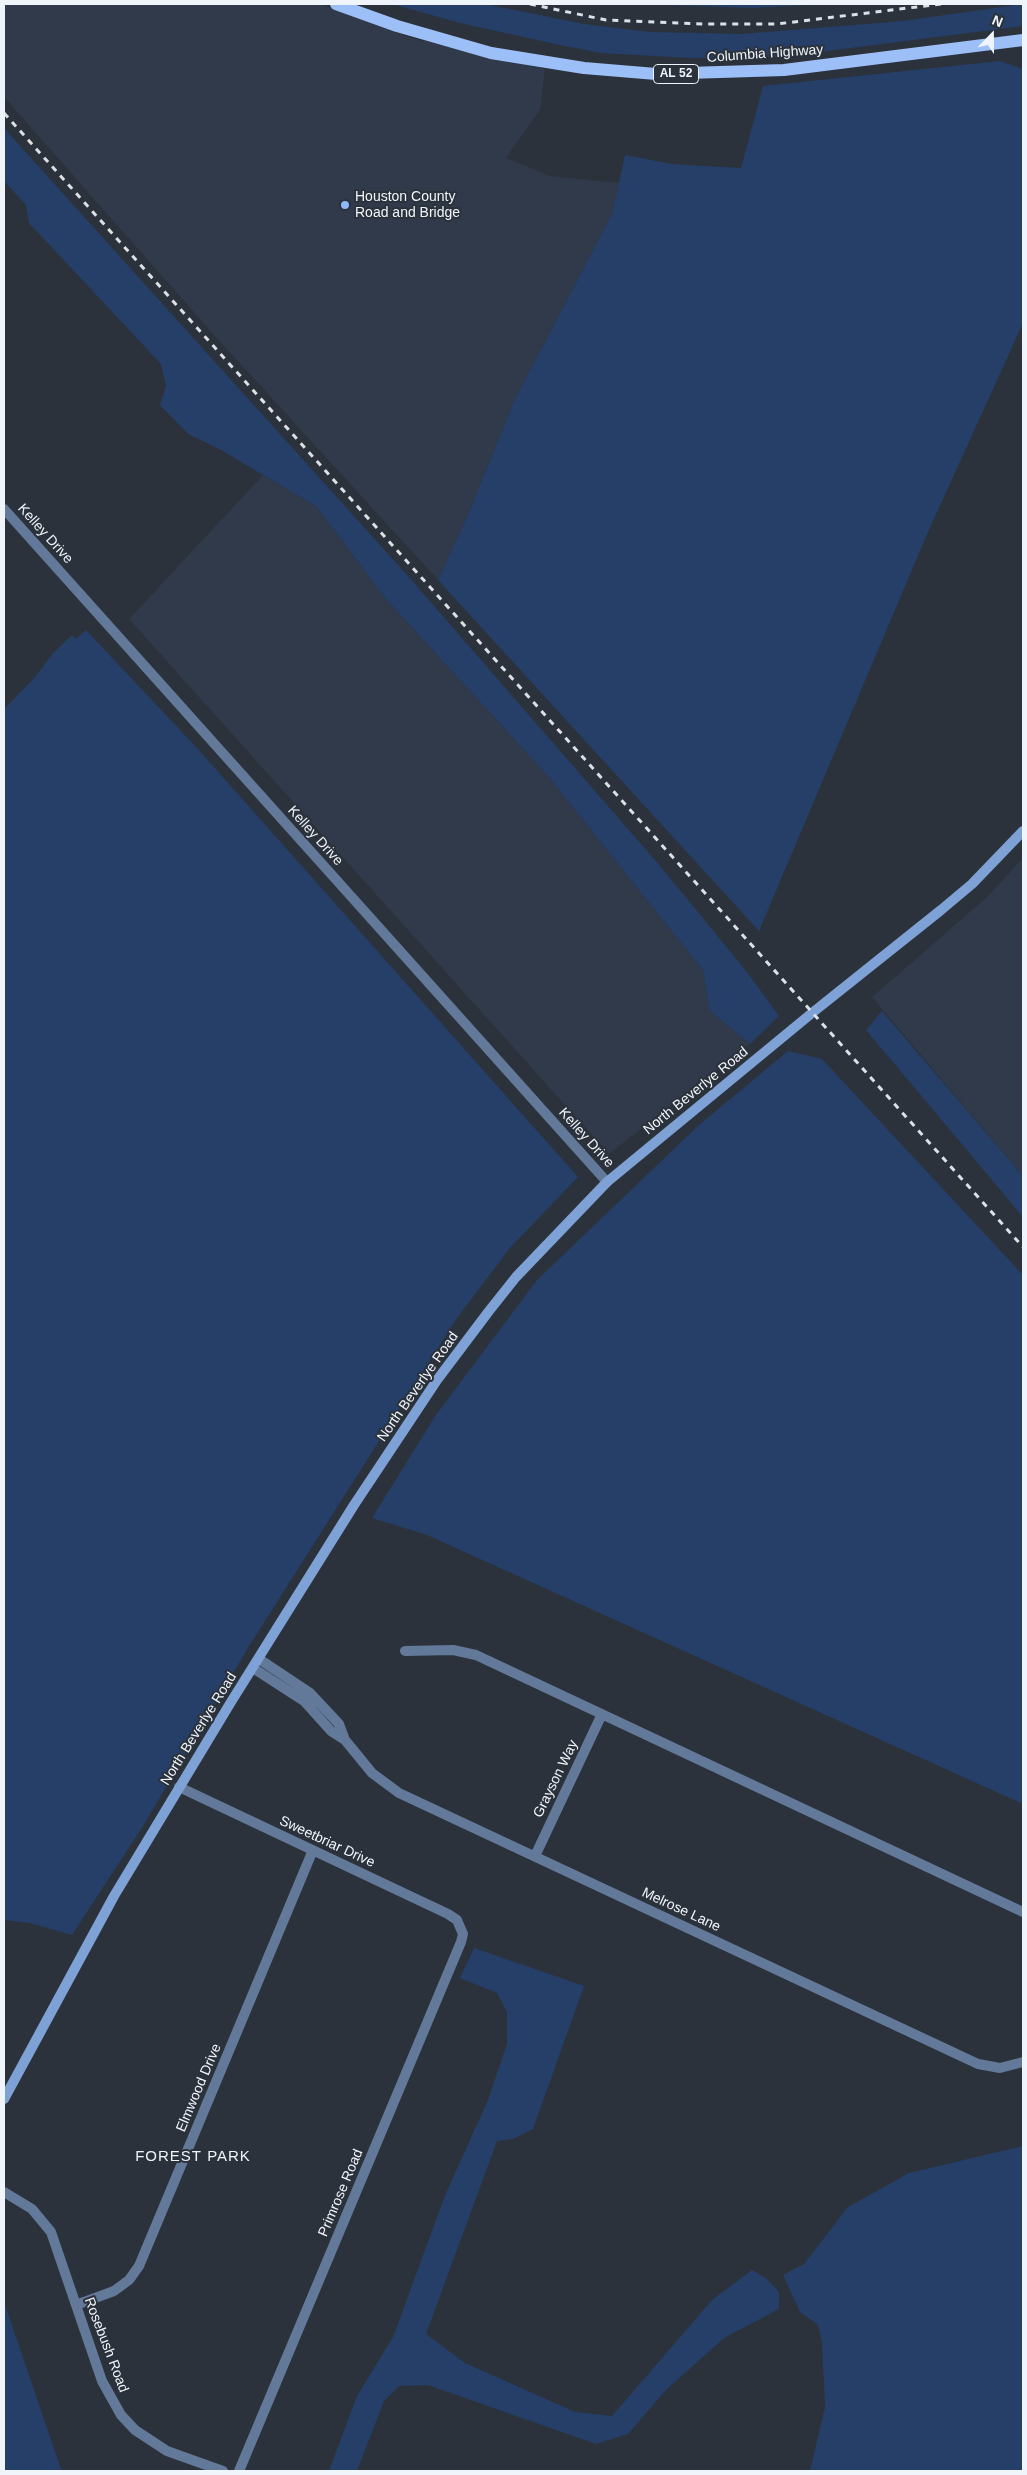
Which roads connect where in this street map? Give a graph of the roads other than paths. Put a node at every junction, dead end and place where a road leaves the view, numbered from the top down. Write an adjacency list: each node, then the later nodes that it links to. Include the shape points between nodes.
1 (336, 4): 2 (main road, Columbia Highway / AL 52, via 397,26 492,53 584,68 656,74 784,70)
2 (1023, 40)
3 (4, 509): 5 (street, Kelley Drive)
4 (1023, 831): 5 (street, North Beverlye Road, via 972,884)
5 (607, 1182): 7 (street, North Beverlye Road, via 516,1278 453,1357 354,1505)
6 (405, 1651): 8 (street, via 445,1649 469,1653)
7 (256, 1663): 9 (street, North Beverlye Road); 11 (street, Melrose Lane, via 304,1701 389,1788)
8 (602, 1714): 11 (street, Grayson Way); 12 (street)
9 (179, 1787): 10 (street, Sweetbriar Drive); 15 (street, North Beverlye Road, via 114,1896)
10 (314, 1850): 13 (street, Sweetbriar Drive, via 448,1914); 17 (street, Elmwood Drive, via 139,2266 129,2280 114,2291)
11 (534, 1856): 14 (street, Melrose Lane, via 978,2064 1000,2068)
12 (1023, 1912)
13 (460, 1925): 19 (street, Primrose Road, via 461,1942)
14 (1023, 2062)
15 (4, 2099)
16 (4, 2192): 17 (street, Rosebush Road, via 32,2209 51,2232)
17 (76, 2305): 18 (street, Rosebush Road, via 102,2382 121,2414 136,2430 161,2447)
18 (223, 2471)
19 (239, 2471)

